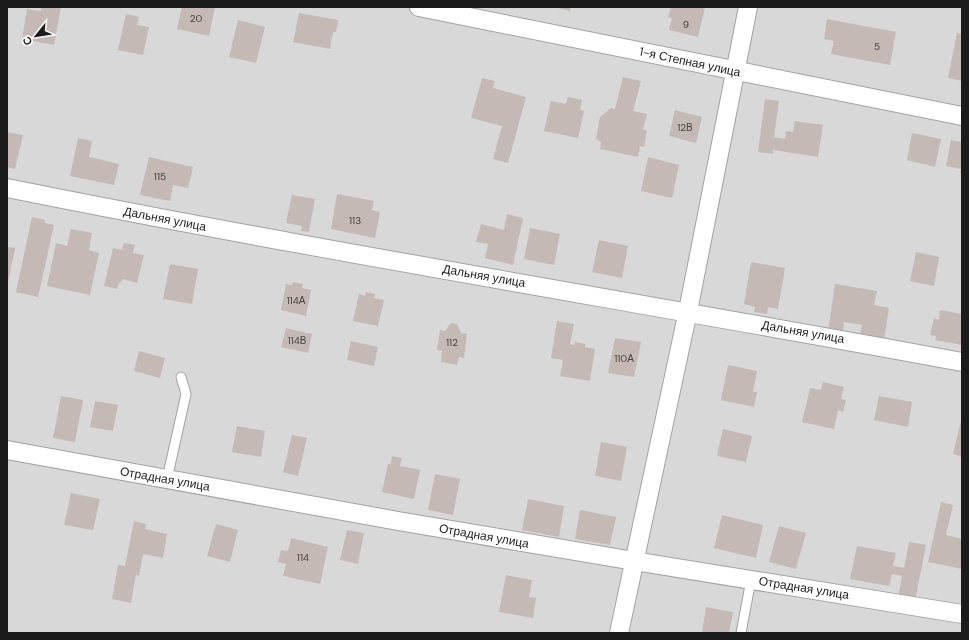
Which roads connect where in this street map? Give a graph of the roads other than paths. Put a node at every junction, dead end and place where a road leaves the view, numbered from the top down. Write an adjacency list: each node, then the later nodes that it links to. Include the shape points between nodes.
1 (419, 7): 3 (street, 1-я Степная улица)
2 (748, 7): 3 (street)
3 (734, 72): 4 (street, 1-я Степная улица); 6 (street)
4 (962, 116)
5 (7, 188): 6 (street, Дальняя улица, via 178,222)
6 (688, 311): 7 (street, Дальняя улица); 11 (street)
7 (962, 362)
8 (181, 377): 10 (lane, via 186,394)
9 (7, 450): 10 (street, Отрадная улица)
10 (167, 479): 11 (street, Отрадная улица)
11 (634, 561): 12 (street, Отрадная улица); 14 (street)
12 (751, 580): 13 (street, Отрадная улица); 15 (lane)
13 (962, 614)
14 (620, 633)
15 (741, 633)

